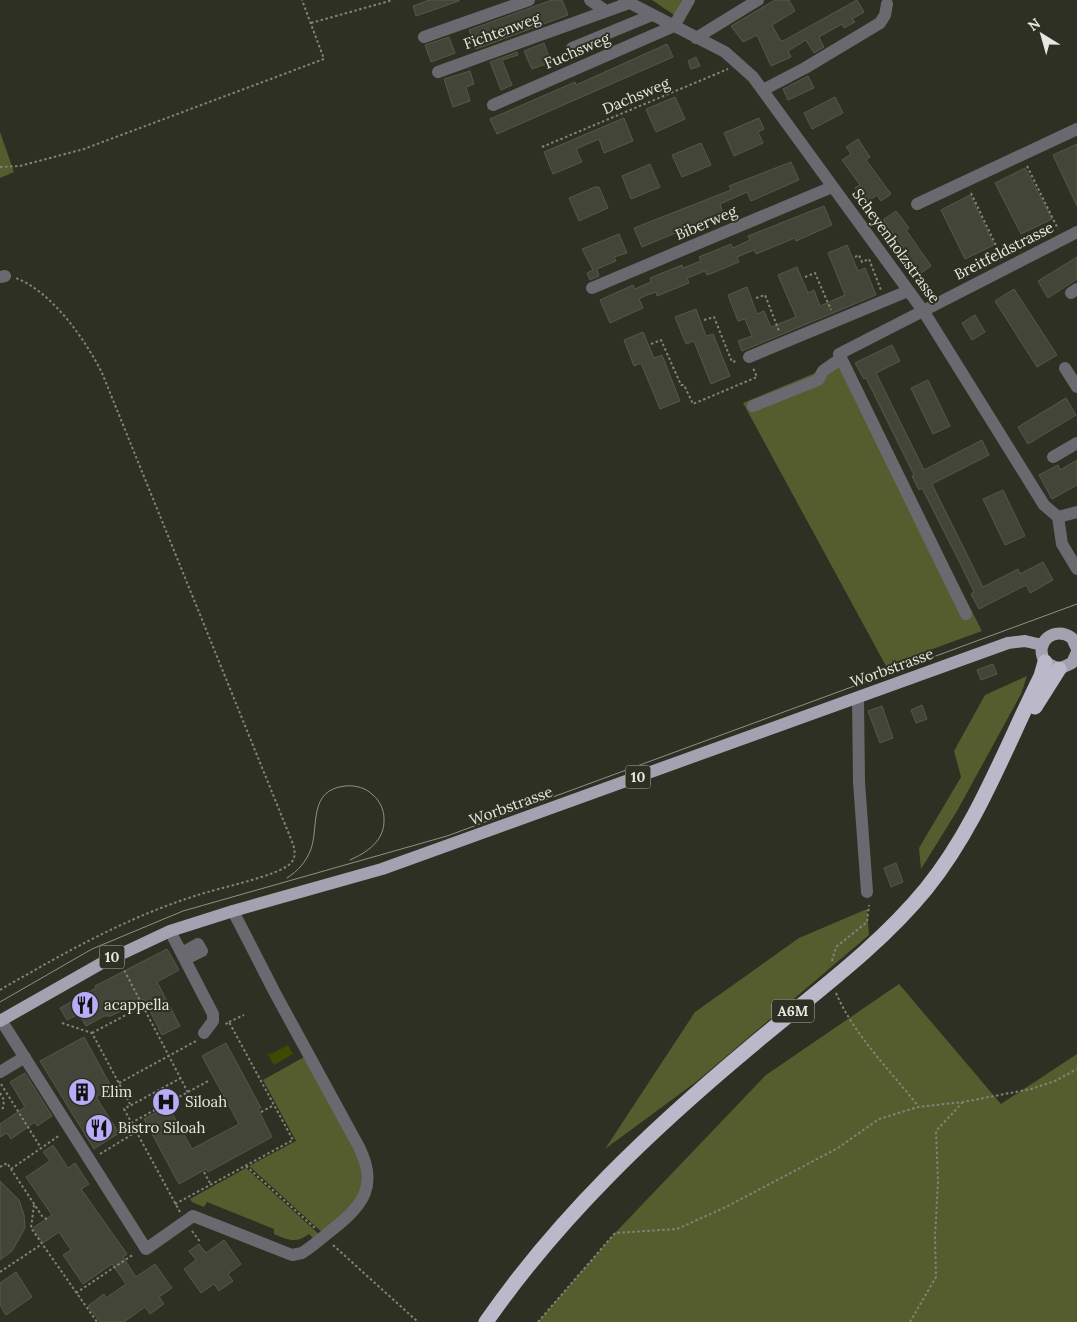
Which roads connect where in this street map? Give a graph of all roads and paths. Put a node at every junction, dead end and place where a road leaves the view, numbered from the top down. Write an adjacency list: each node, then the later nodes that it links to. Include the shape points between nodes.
1 (302, 0): 11 (path)
2 (393, 0): 11 (path)
3 (529, 0): 13 (street, Fichtenweg)
4 (590, 0): 9 (street)
5 (688, 0): 12 (street)
6 (758, 0): 14 (street)
7 (627, 2): 9 (street, Fichtenweg); 10 (street, Scheyenholzstrasse)
8 (887, 4): 18 (street, via 880,23)
9 (606, 11): 17 (street, Fichtenweg)
10 (652, 15): 12 (street, Scheyenholzstrasse); 15 (street)
11 (311, 23): 23 (path, via 324,59 84,149 20,166)
12 (674, 26): 14 (street, Scheyenholzstrasse); 19 (street, Fuchsweg)
13 (424, 37)
14 (696, 38): 16 (street, Scheyenholzstrasse, via 726,52)
15 (572, 48)
16 (739, 64): 18 (street, Scheyenholzstrasse); 21 (path, Dachsweg)
17 (438, 72)
18 (762, 90): 25 (street, Scheyenholzstrasse)
19 (493, 105)
20 (1077, 129): 22 (street)
21 (542, 148)
22 (1022, 155): 24 (street); 28 (path)
23 (0, 167)
24 (965, 182): 26 (street); 30 (path)
25 (832, 187): 33 (street, Biberweg); 34 (street, Scheyenholzstrasse)
26 (917, 204)
27 (1077, 232): 28 (street, Breitfeldstrasse)
28 (1062, 239): 30 (street, Breitfeldstrasse)
29 (855, 257): 36 (path, via 859,255 862,262 869,260)
30 (1006, 268): 37 (street, Breitfeldstrasse)
31 (2, 276): 65 (path, via 28,283 51,303 81,338 102,373 264,771 294,854 291,862 277,871 182,900 110,929)
32 (805, 277): 39 (path, via 815,273)
33 (592, 288)
34 (908, 291): 36 (street); 37 (street, Scheyenholzstrasse)
35 (756, 298): 40 (path, via 765,295)
36 (885, 300): 39 (street)
37 (924, 312): 43 (street, Breitfeldstrasse); 50 (street, Scheyenholzstrasse, via 1044,505)
38 (704, 320): 42 (path, via 714,318 732,362)
39 (835, 321): 40 (street)
40 (784, 342): 42 (street)
41 (651, 344): 42 (path, via 661,340 681,386 684,384 693,404 757,377)
42 (749, 357)
43 (840, 357): 46 (street, Breitfeldstrasse, via 823,371 818,380); 52 (street)
44 (1065, 368): 45 (street)
45 (1077, 387)
46 (752, 406)
47 (1077, 443): 48 (street)
48 (1054, 457)
49 (1077, 512): 50 (street)
50 (1058, 517): 51 (street, via 1062,544)
51 (1077, 569)
52 (966, 614)
53 (1076, 643): 54 (main road, via 1067,634 1055,633 1049,635); 56 (main road, via 1072,663)
54 (1042, 645): 55 (main road, via 1041,654); 57 (main road, Worbstrasse / 10, via 1025,641 1008,643)
55 (1045, 662): 56 (main road); 112 (highway, A6M, via 975,814 926,889 855,959 639,1144 552,1237)
56 (1059, 669): 113 (highway, A6M, via 1032,714 973,834 954,865 921,907 860,966 652,1144 575,1223)
57 (858, 698): 58 (street, via 859,782); 59 (main road, Worbstrasse / 10, via 382,869)
58 (867, 892): 62 (path, via 867,922)
59 (233, 911): 60 (main road, Worbstrasse / 10); 105 (street, via 362,1152 367,1186 362,1203 356,1210 299,1255 193,1216)
60 (170, 931): 63 (main road, Worbstrasse / 10); 64 (street)
61 (200, 947): 64 (street)
62 (836, 947)
63 (116, 955): 66 (path); 69 (main road, Worbstrasse / 10)
64 (184, 956): 74 (street, via 213,1014 213,1021)
65 (0, 990)
66 (143, 1006): 73 (path); 75 (path)
67 (847, 1013): 89 (path)
68 (244, 1015): 70 (path)
69 (1, 1021): 76 (street)
70 (229, 1022): 72 (path); 88 (path)
71 (62, 1023): 73 (path)
72 (217, 1029)
73 (92, 1033): 81 (path)
74 (203, 1035): 75 (path)
75 (168, 1055): 79 (path); 81 (path)
76 (25, 1057): 78 (street); 94 (street)
77 (1077, 1069): 85 (path, via 1031,1089)
78 (1, 1078): 96 (path)
79 (180, 1078): 82 (path); 83 (path)
80 (210, 1080): 83 (path)
81 (119, 1082): 86 (path)
82 (158, 1091): 86 (path); 87 (path)
83 (188, 1092): 87 (path); 90 (path)
84 (0, 1093): 91 (path, via 4,1100)
85 (963, 1102): 89 (path); 115 (path, via 936,1131 936,1277)
86 (131, 1105): 93 (path, via 124,1109)
87 (165, 1105): 93 (path)
88 (274, 1105): 92 (path); 101 (path, via 293,1140)
89 (918, 1107): 114 (path, via 879,1119 838,1148 678,1229 615,1233)
90 (196, 1108)
91 (0, 1110)
92 (261, 1112)
93 (131, 1123): 95 (path)
94 (70, 1129): 96 (path); 97 (street)
95 (136, 1132): 97 (path); 102 (path)
96 (41, 1148): 99 (path)
97 (90, 1160): 108 (street)
98 (0, 1167): 99 (path, via 7,1163)
99 (11, 1169): 103 (path)
100 (204, 1172): 101 (path)
101 (211, 1185): 102 (path)
102 (175, 1204): 105 (path)
103 (34, 1205): 104 (path); 107 (path, via 31,1228)
104 (48, 1220)
105 (186, 1222): 106 (path); 108 (street, via 146,1249)
106 (201, 1243)
107 (42, 1244): 109 (path); 110 (path)
108 (144, 1247): 110 (path)
109 (0, 1272)
110 (76, 1293): 111 (path)
111 (97, 1322)
112 (486, 1322)
113 (497, 1322)
114 (538, 1322)
115 (910, 1322)

